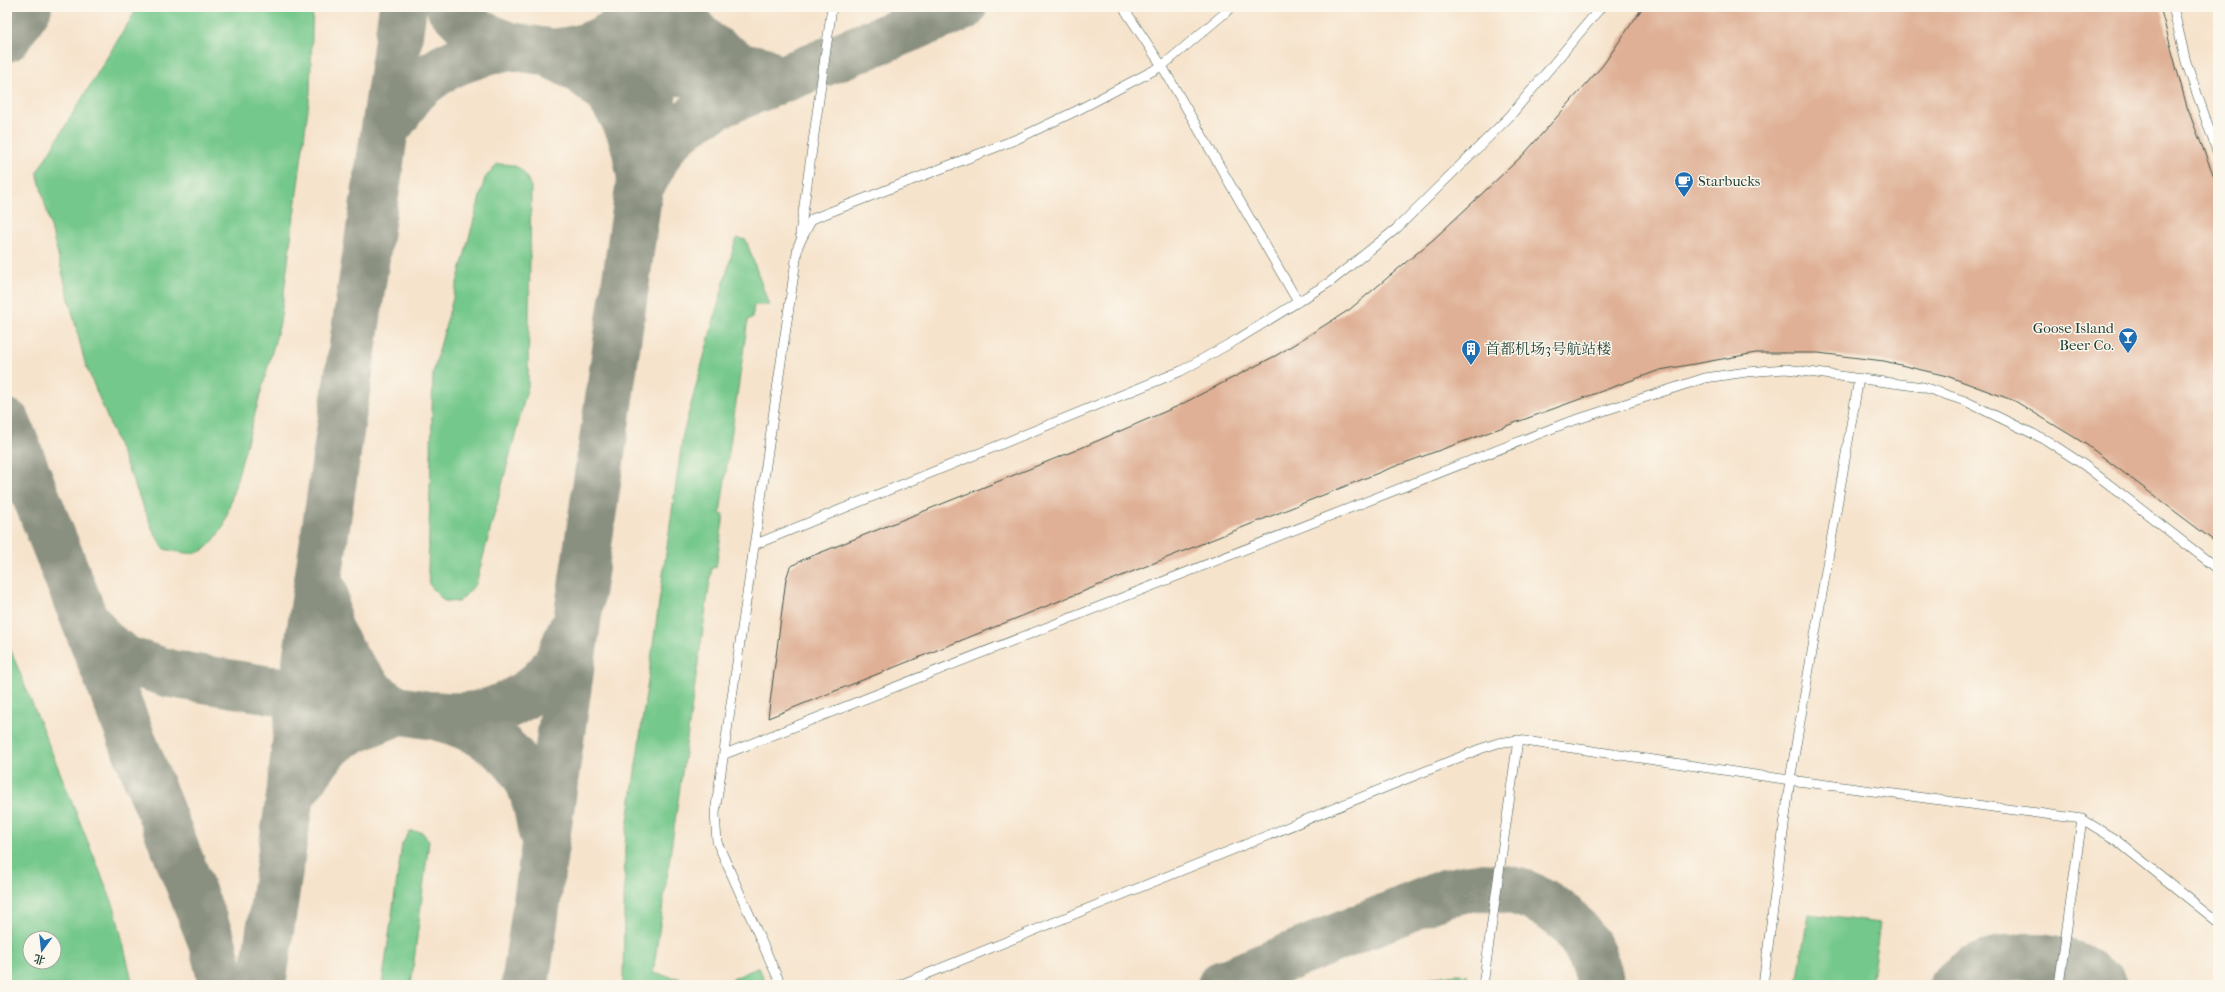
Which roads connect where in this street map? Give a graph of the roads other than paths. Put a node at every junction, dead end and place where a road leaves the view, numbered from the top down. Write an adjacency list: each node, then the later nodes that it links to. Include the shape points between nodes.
1 (832, 7): 8 (lane)
2 (1123, 7): 6 (lane)
3 (1232, 7): 6 (lane)
4 (1601, 7): 9 (lane, via 1510,116 1396,229 1341,273)
5 (2173, 7): 7 (lane, via 2186,62)
6 (1162, 66): 8 (lane, via 1018,139 812,219); 9 (lane)
7 (2218, 154)
8 (798, 246): 11 (lane)
9 (1298, 302): 11 (lane, via 1180,371)
10 (1859, 378): 12 (lane, via 1923,387 1965,401 2046,440 2084,465); 14 (lane, via 1786,369 1747,372 1704,378 1638,399 1551,428); 15 (lane)
11 (756, 544): 14 (lane)
12 (2218, 569)
13 (1518, 740): 15 (lane); 19 (lane, via 1480,749); 20 (lane)
14 (725, 754): 18 (lane, via 715,813 717,842)
15 (1790, 780): 16 (lane); 21 (lane)
16 (2082, 819): 17 (lane, via 2116,840); 22 (lane)
17 (2218, 922)
18 (781, 985)
19 (900, 985)
20 (1483, 985)
21 (1763, 985)
22 (2059, 985)

